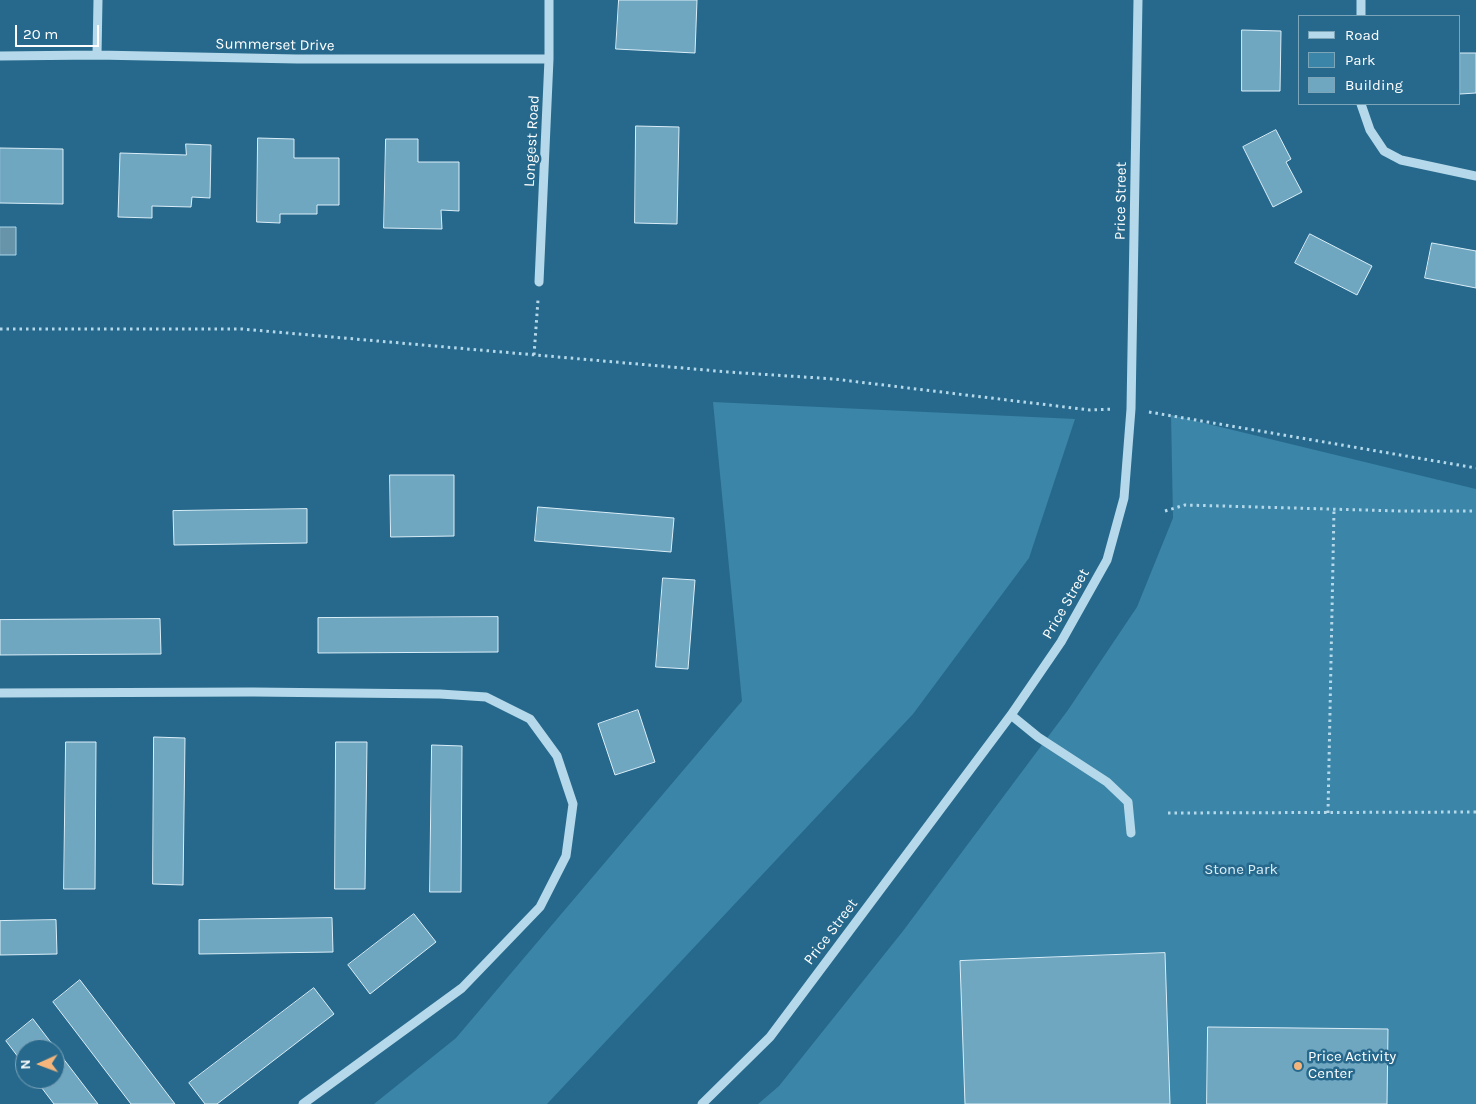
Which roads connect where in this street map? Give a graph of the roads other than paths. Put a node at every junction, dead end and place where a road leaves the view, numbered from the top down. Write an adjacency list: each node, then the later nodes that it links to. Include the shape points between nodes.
1 (98, 0): 6 (street)
2 (550, 0): 8 (street, Longest Road)
3 (1138, 0): 13 (street, Price Street, via 1131,409 1124,498 1107,560 1061,642)
4 (1361, 0): 5 (street)
5 (1361, 15)
6 (97, 55): 7 (street, Summerset Drive); 8 (street, Summerset Drive, via 297,60)
7 (0, 56)
8 (549, 59): 11 (street, Longest Road)
9 (1362, 105): 10 (street, via 1370,130 1384,151 1402,160)
10 (1476, 176)
11 (539, 282)
12 (0, 693): 15 (street, via 440,694 486,697 530,719 557,756 573,804 566,856 540,907 462,988)
13 (1011, 715): 14 (street, via 1038,737 1107,782 1128,802); 16 (street, Price Street, via 770,1038)
14 (1132, 833)
15 (303, 1104)
16 (702, 1104)

